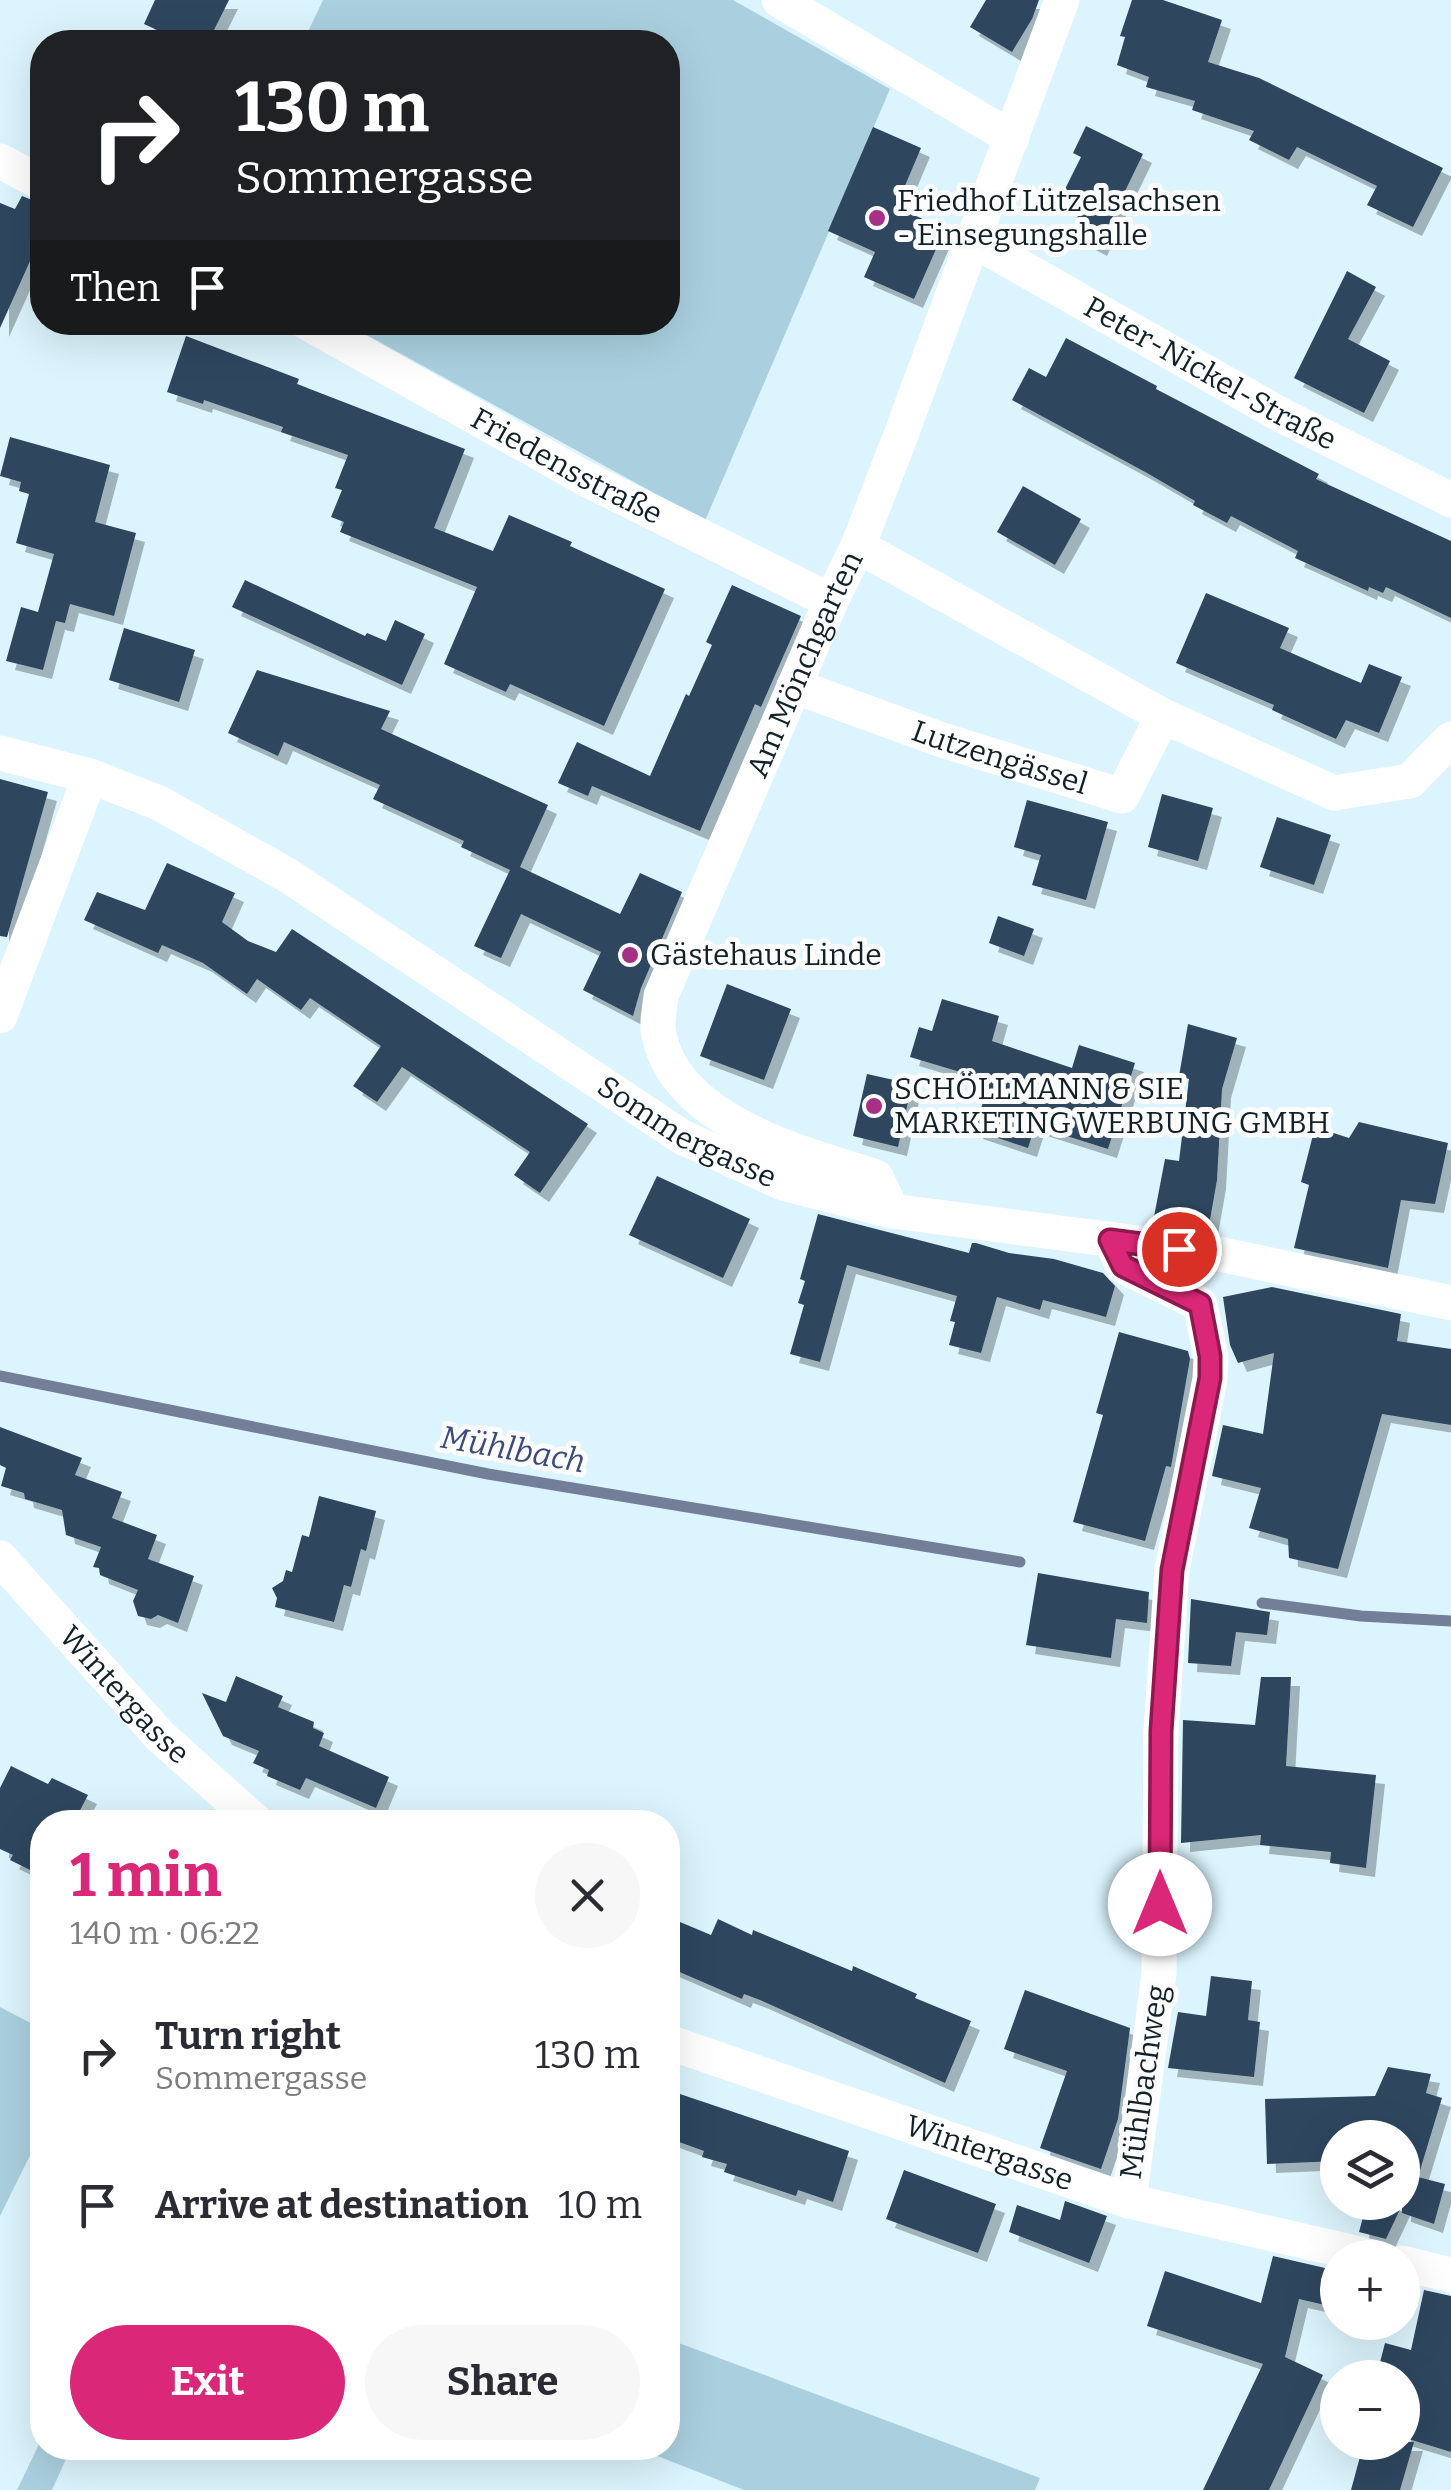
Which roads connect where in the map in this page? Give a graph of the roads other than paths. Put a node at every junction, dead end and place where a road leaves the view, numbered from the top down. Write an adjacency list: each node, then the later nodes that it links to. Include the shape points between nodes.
1 (779, 0): 3 (street)
2 (1062, 0): 3 (street, Am Mönchgarten)
3 (1012, 138): 6 (street, Am Mönchgarten)
4 (0, 162): 5 (street)
5 (30, 177)
6 (975, 240): 8 (street, Peter-Nickel-Straße, via 1280,415); 9 (street, Am Mönchgarten)
7 (329, 335): 10 (street, Friedensstraße, via 586,478)
8 (1451, 500)
9 (858, 546): 10 (street, Am Mönchgarten); 12 (street)
10 (831, 600): 11 (street, Am Mönchgarten)
11 (794, 686): 12 (street, Lutzengässel, via 1122,796); 17 (street, Am Mönchgarten, via 661,996 658,1032 688,1089 719,1113 772,1143 876,1177)
12 (1163, 716): 13 (street, via 1334,793 1410,781)
13 (1451, 739)
14 (0, 753): 15 (street, Sommergasse)
15 (90, 776): 16 (street); 17 (street, Sommergasse, via 160,802 287,874 682,1138 783,1183)
16 (0, 1016)
17 (892, 1211): 18 (street, Sommergasse)
18 (1110, 1240): 19 (street, Sommergasse, via 1214,1254); 23 (street, Mühlbachweg, via 1123,1266 1200,1304 1210,1356 1172,1570 1161,1731 1159,1972)
19 (1451, 1303)
20 (0, 1558): 21 (street, Wintergasse, via 160,1736)
21 (243, 1810)
22 (680, 2046): 23 (street, Wintergasse)
23 (1129, 2202): 24 (street, Wintergasse)
24 (1320, 2245)
25 (1420, 2267): 26 (street)
26 (1451, 2275)

